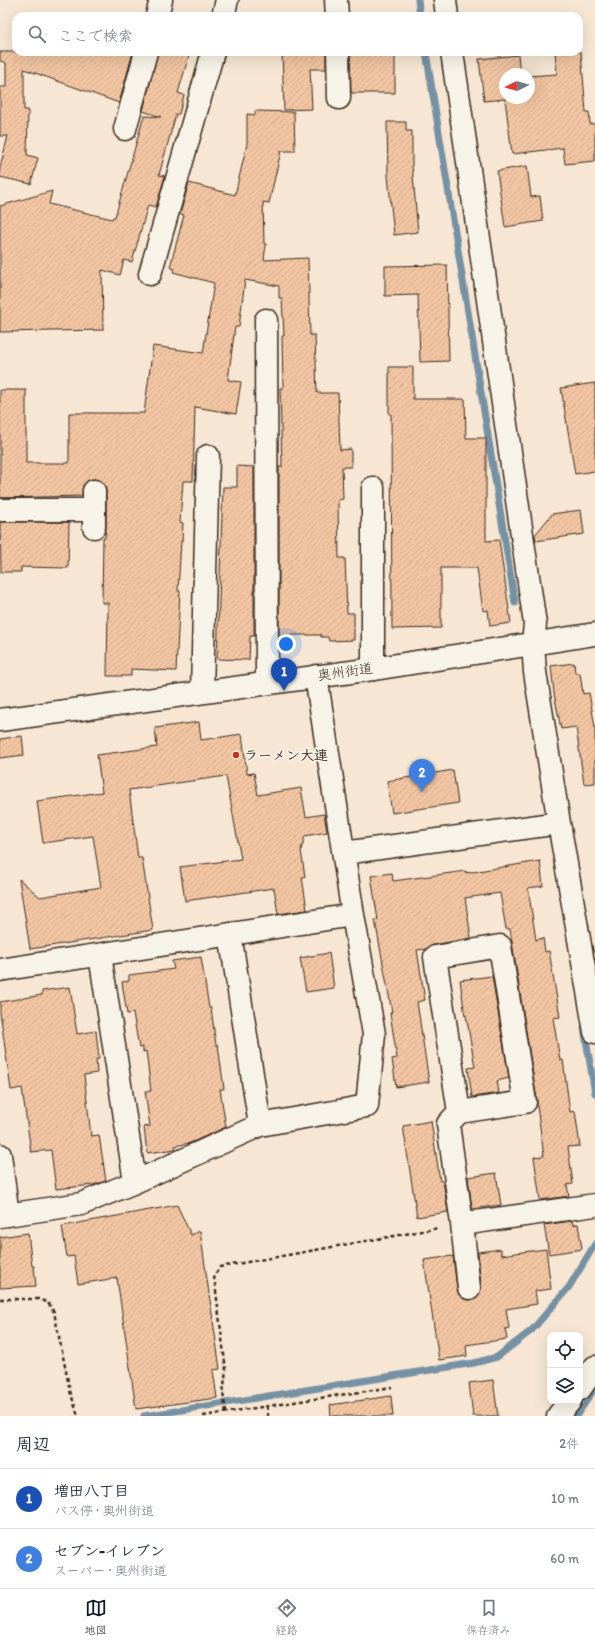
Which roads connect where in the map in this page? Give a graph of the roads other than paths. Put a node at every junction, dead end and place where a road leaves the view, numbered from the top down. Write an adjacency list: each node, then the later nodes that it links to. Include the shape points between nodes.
1 (161, 0): 5 (street)
2 (227, 0): 6 (street)
3 (336, 0): 7 (street)
4 (445, 0): 8 (street)
5 (158, 12)
6 (224, 12)
7 (337, 12)
8 (446, 12)
9 (145, 56): 14 (street)
10 (212, 56): 15 (street)
11 (338, 56): 13 (street)
12 (453, 56): 22 (street, via 535,624)
13 (339, 98)
14 (125, 129)
15 (150, 274)
16 (266, 320): 25 (street)
17 (208, 456): 26 (street)
18 (373, 488): 23 (street)
19 (94, 509): 20 (street)
20 (0, 510)
21 (595, 634): 22 (street, 奥州街道)
22 (533, 643): 23 (street, 奥州街道); 28 (street, via 535,672)
23 (373, 669): 24 (street, 奥州街道)
24 (316, 676): 25 (street, 奥州街道); 29 (street)
25 (267, 683): 26 (street, 奥州街道)
26 (202, 692): 27 (street, 奥州街道)
27 (0, 720)
28 (558, 822): 29 (street); 34 (street)
29 (344, 854): 30 (street)
30 (353, 915): 31 (street); 36 (street, via 374,1034 367,1106)
31 (230, 934): 32 (street); 36 (street)
32 (100, 955): 33 (street); 38 (street)
33 (0, 970)
34 (595, 1032)
35 (459, 1112): 35 (street, via 435,956 500,946 525,1102); 41 (street, via 448,1124)
36 (260, 1125): 38 (street)
37 (0, 1155): 40 (street)
38 (134, 1182): 40 (street, via 81,1204)
39 (595, 1205): 41 (street)
40 (4, 1216)
41 (462, 1224): 42 (street)
42 (469, 1288)
43 (595, 1367): 44 (street)
44 (583, 1385)
45 (568, 1404): 46 (street)
46 (558, 1416)

